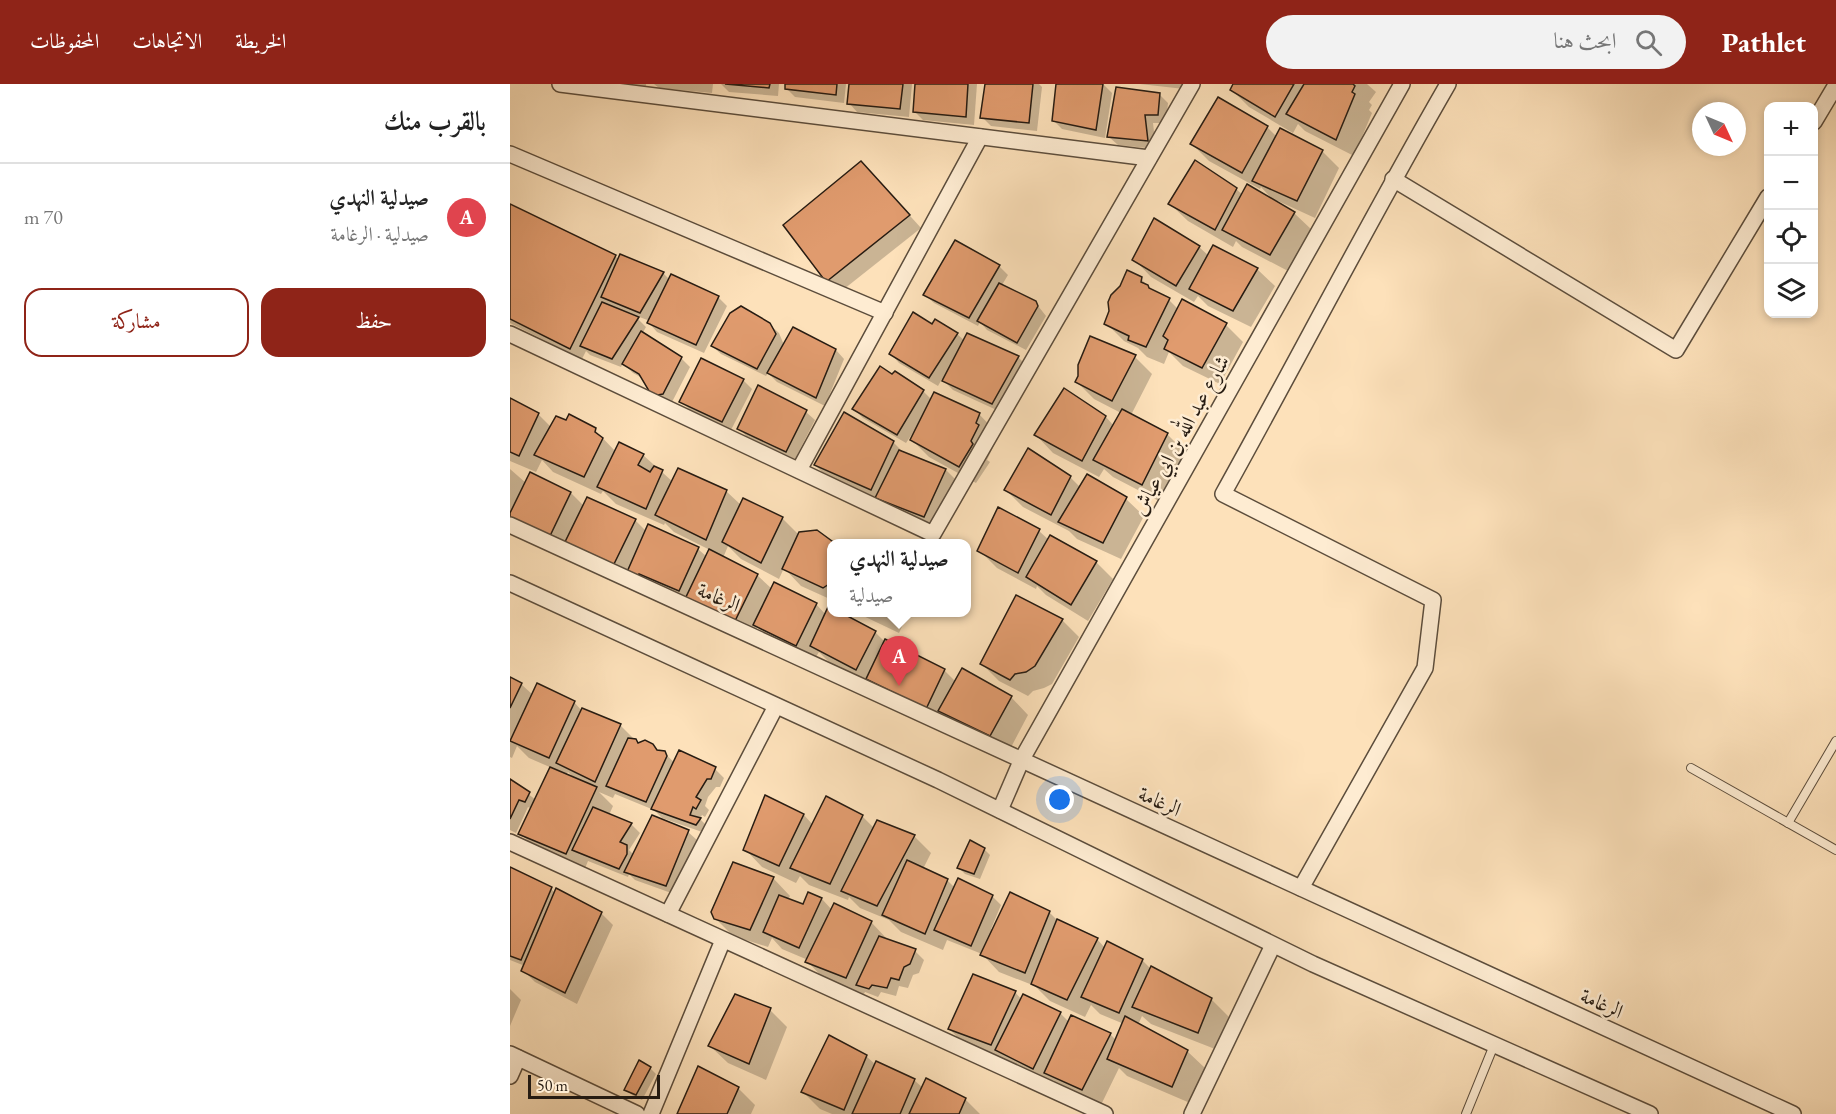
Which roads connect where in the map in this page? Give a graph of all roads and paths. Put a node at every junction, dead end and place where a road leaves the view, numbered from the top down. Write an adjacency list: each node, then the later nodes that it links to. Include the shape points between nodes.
1 (560, 84): 7 (street)
2 (1191, 84): 9 (street)
3 (1402, 84): 19 (street, شارع عبد الله بن ابي عياش)
4 (1448, 84): 10 (street)
5 (1836, 85): 6 (street)
6 (1818, 115)
7 (980, 137): 9 (street); 12 (street)
8 (510, 154): 12 (street)
9 (1149, 158): 14 (street, via 933,534)
10 (1393, 179): 11 (street, via 1677,350); 25 (street, via 1223,494 1433,600 1425,668)
11 (1764, 204)
12 (885, 313): 14 (street)
13 (510, 334): 14 (street)
14 (799, 470)
15 (510, 525): 19 (street, الرغامة)
16 (510, 583): 17 (street)
17 (776, 706): 21 (street); 26 (street)
18 (1836, 741): 22 (lane)
19 (1022, 759): 21 (street, شارع عبد الله بن ابي عياش); 25 (street, الرغامة)
20 (1691, 768): 22 (lane)
21 (1000, 810): 28 (street)
22 (1788, 823): 24 (lane)
23 (510, 842): 26 (street)
24 (1835, 848)
25 (1301, 888): 38 (street, الرغامة)
26 (668, 915): 27 (street)
27 (723, 940): 33 (street); 34 (street)
28 (1273, 945): 29 (street); 35 (street)
29 (1494, 1045): 36 (lane); 37 (street)
30 (514, 1056): 31 (street); 32 (street)
31 (510, 1076)
32 (637, 1114)
33 (651, 1114)
34 (1106, 1114)
35 (1192, 1114)
36 (1466, 1114)
37 (1650, 1114)
38 (1793, 1114)

